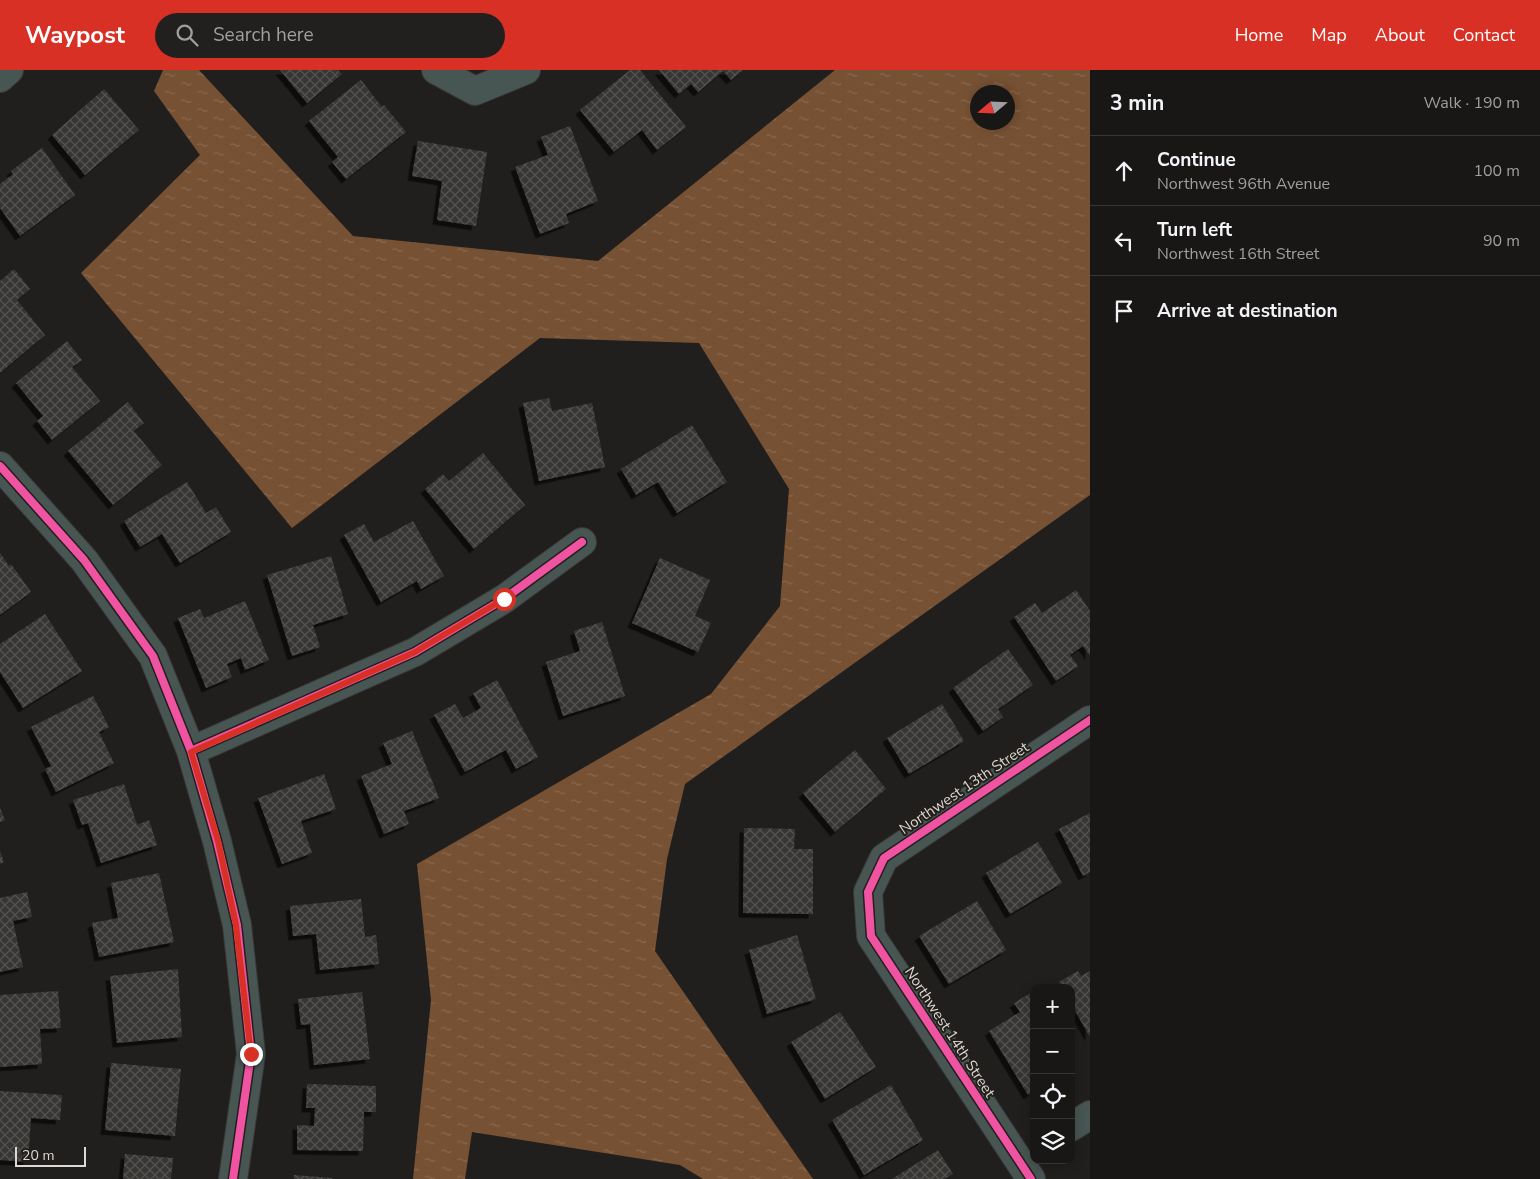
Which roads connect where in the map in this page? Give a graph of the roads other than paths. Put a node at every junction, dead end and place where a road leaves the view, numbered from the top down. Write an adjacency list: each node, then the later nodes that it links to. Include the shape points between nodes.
1 (9, 70): 4 (street)
2 (436, 70): 3 (street, via 475,91)
3 (526, 70)
4 (0, 78)
5 (0, 466): 8 (street, via 84,560 153,656)
6 (582, 542): 8 (street, via 504,599 415,652)
7 (1090, 720): 9 (street, Northwest 13th Street, via 884,858)
8 (191, 752): 13 (street, via 218,841 236,925 251,1054)
9 (868, 892): 12 (street, Northwest 14th Street, via 871,936)
10 (1090, 1115): 11 (street)
11 (1075, 1125)
12 (1028, 1164)
13 (233, 1179)

